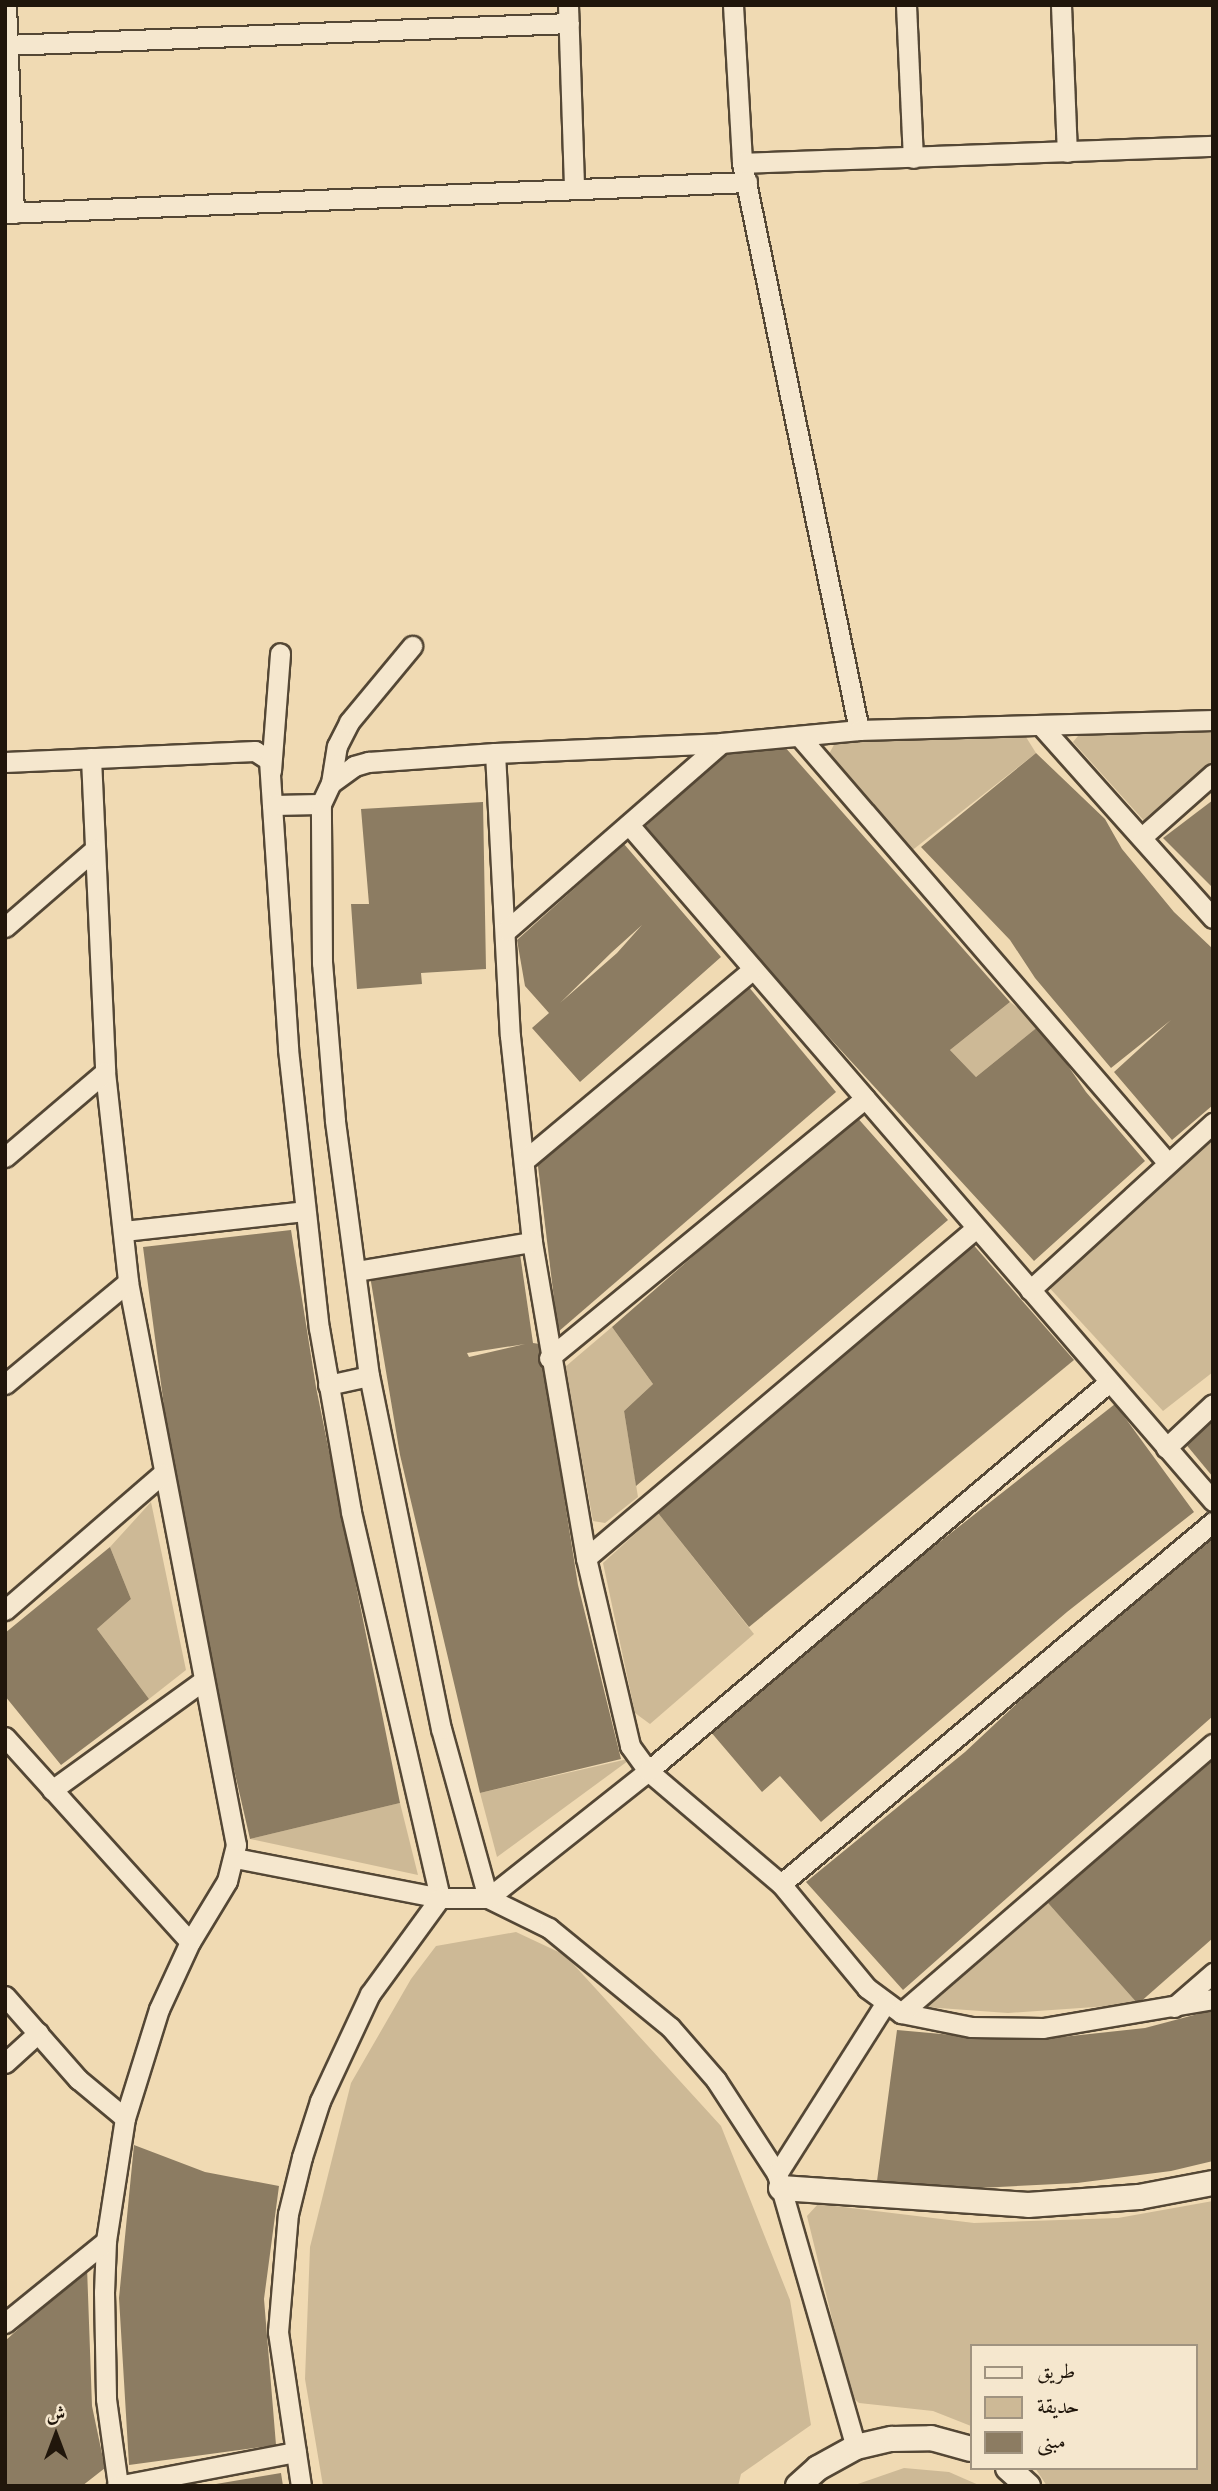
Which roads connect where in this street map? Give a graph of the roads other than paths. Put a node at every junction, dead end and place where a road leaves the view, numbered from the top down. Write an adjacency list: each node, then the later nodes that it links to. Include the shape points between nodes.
1 (6, 5): 6 (street)
2 (733, 5): 10 (street)
3 (906, 5): 9 (street)
4 (1060, 5): 8 (street)
5 (568, 14): 6 (street); 11 (street)
6 (7, 45): 12 (street)
7 (1213, 146): 8 (street)
8 (1068, 152): 9 (street)
9 (913, 158): 10 (street)
10 (744, 173): 11 (street); 17 (street)
11 (574, 189): 12 (street)
12 (10, 213)
13 (412, 646): 25 (street, via 349,722 337,746)
14 (280, 653): 23 (street)
15 (1213, 720): 16 (street)
16 (1043, 728): 17 (street); 29 (street)
17 (859, 730): 18 (street)
18 (800, 737): 19 (street); 40 (street)
19 (722, 743): 20 (street); 28 (street)
20 (495, 753): 25 (street, via 368,762); 33 (street)
21 (91, 758): 22 (street); 23 (street, via 256,751 265,756); 30 (street)
22 (5, 762)
23 (271, 771): 27 (street)
24 (1213, 774): 29 (street)
25 (331, 783): 26 (street)
26 (321, 804): 27 (street); 45 (street, via 327,1041)
27 (272, 805): 41 (street)
28 (630, 825): 33 (street); 34 (street)
29 (1142, 836): 31 (street)
30 (94, 850): 32 (street); 35 (street)
31 (1213, 918)
32 (5, 927)
33 (508, 930): 39 (street, via 510,1036)
34 (753, 969): 36 (street); 39 (street)
35 (105, 1072): 38 (street); 43 (street)
36 (865, 1098): 42 (street); 48 (street)
37 (1213, 1123): 40 (street)
38 (5, 1157)
39 (526, 1159): 44 (street)
40 (1167, 1162): 47 (street)
41 (304, 1211): 43 (street); 52 (street)
42 (975, 1229): 47 (street); 58 (street)
43 (124, 1231): 46 (street)
44 (533, 1242): 45 (street); 48 (street)
45 (356, 1271): 49 (street)
46 (128, 1282): 51 (street); 55 (street)
47 (1030, 1290): 50 (street)
48 (549, 1357): 58 (street)
49 (369, 1376): 52 (street); 68 (street, via 442,1729)
50 (1109, 1382): 54 (street); 63 (street)
51 (5, 1384)
52 (328, 1385): 67 (street, via 362,1562)
53 (1213, 1404): 54 (street)
54 (1166, 1448): 56 (street)
55 (162, 1474): 59 (street); 60 (street)
56 (1213, 1501)
57 (1213, 1522): 66 (street)
58 (586, 1558): 63 (street, via 624,1729)
59 (5, 1610)
60 (201, 1682): 64 (street); 65 (street, via 235,1832)
61 (5, 1737): 64 (street)
62 (1213, 1744): 73 (street)
63 (648, 1771): 66 (street); 68 (street)
64 (52, 1790): 69 (street)
65 (235, 1858): 67 (street); 69 (street, via 227,1881)
66 (781, 1884): 73 (street, via 867,1989)
67 (440, 1898): 68 (street); 84 (street, via 370,1994 320,2101 302,2157 285,2238 278,2332)
68 (488, 1898): 78 (street, via 560,1936 670,2027 716,2080)
69 (190, 1942): 77 (street, via 143,2052)
70 (1213, 1973): 74 (street)
71 (5, 1996): 75 (street)
72 (1213, 1999): 74 (street)
73 (893, 2009): 74 (street, via 1007,2029); 78 (street)
74 (1172, 2009)
75 (38, 2033): 76 (street); 77 (street, via 78,2079)
76 (5, 2063)
77 (125, 2118): 80 (street)
78 (779, 2181): 79 (street, via 973,2205 1028,2206 1139,2197); 82 (street)
79 (1213, 2183)
80 (106, 2241): 81 (street); 86 (street, via 103,2344 109,2439)
81 (5, 2323)
82 (856, 2447): 83 (street, via 920,2438); 88 (street, via 818,2468)
83 (970, 2449)
84 (296, 2452): 86 (street); 87 (street)
85 (1010, 2470): 89 (street)
86 (118, 2486)
87 (301, 2486)
88 (798, 2486)
89 (1028, 2486)

